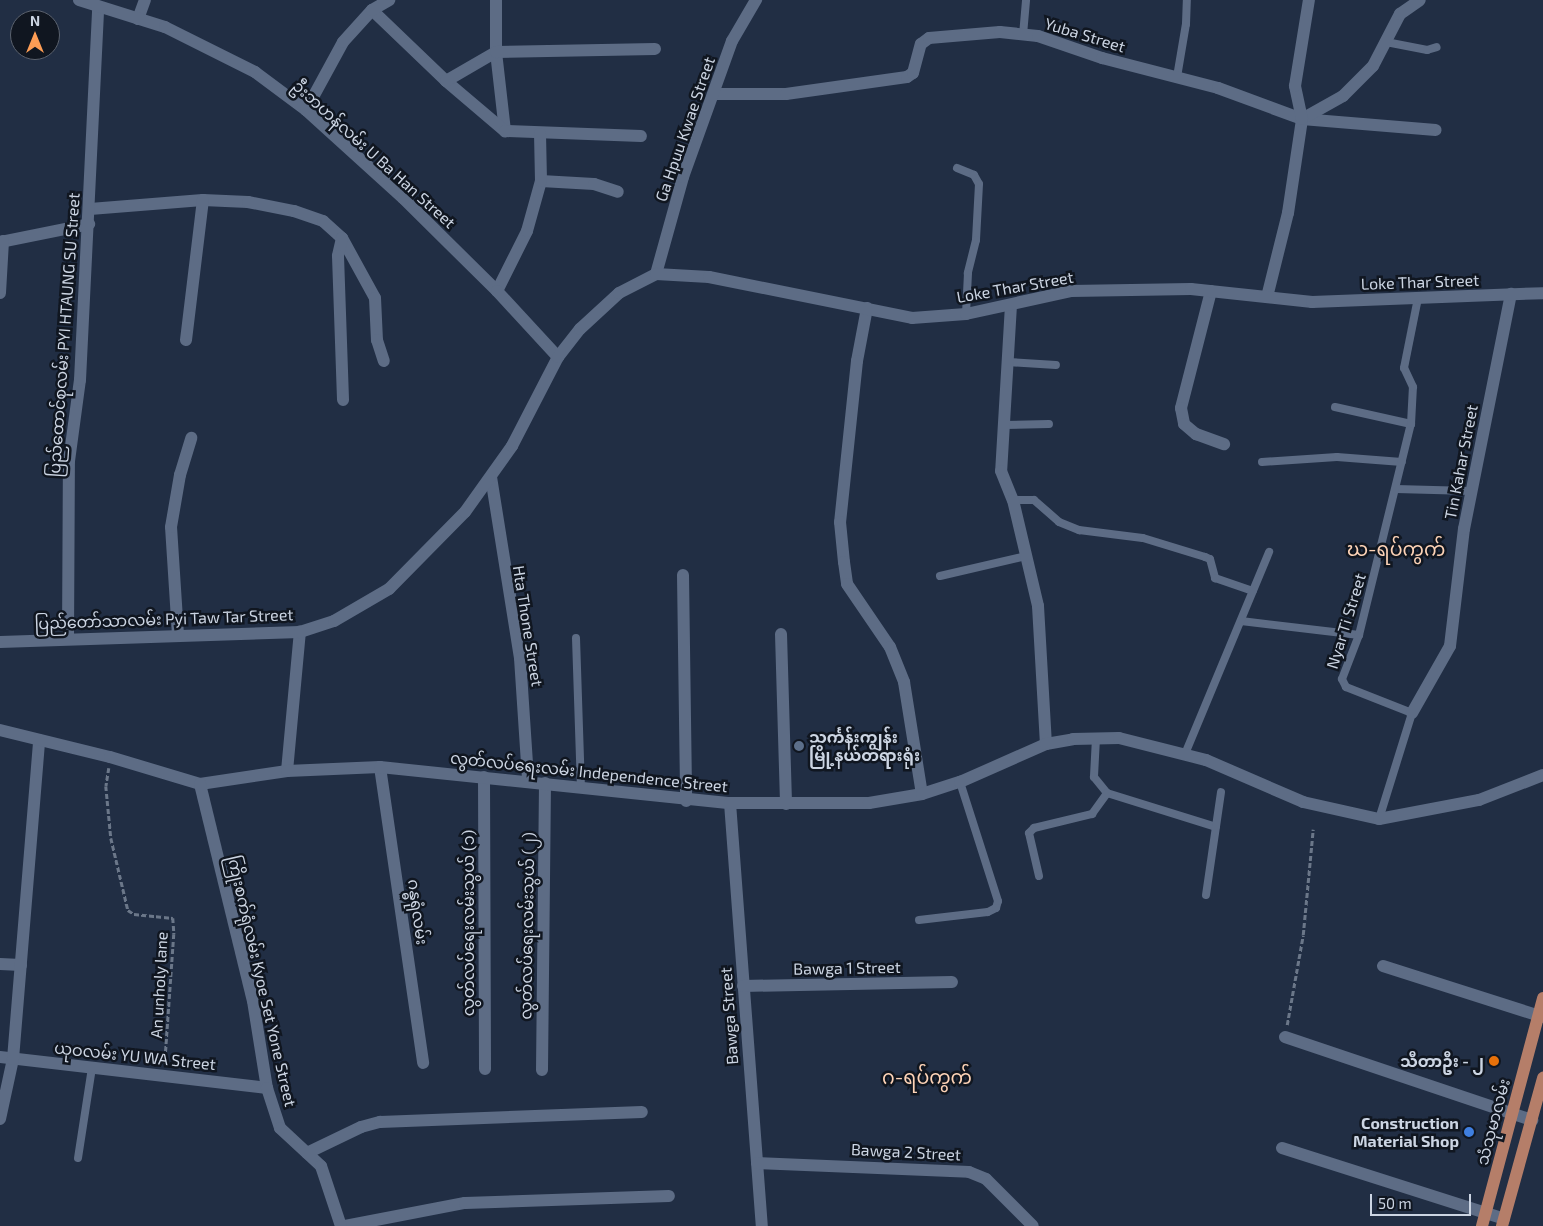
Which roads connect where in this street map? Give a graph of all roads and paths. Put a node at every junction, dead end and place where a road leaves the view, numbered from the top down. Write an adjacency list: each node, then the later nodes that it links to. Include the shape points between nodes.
1 (79, 0): 10 (street, ဦးဘဟန်လမ်း U Ba Han Street)
2 (145, 0): 12 (street)
3 (389, 0): 11 (street)
4 (496, 0): 17 (street)
5 (756, 0): 20 (street, Ga Hpuu Kwae Street, via 732,41)
6 (1026, 0): 13 (lane)
7 (1186, 0): 18 (lane, via 1186,24)
8 (1310, 0): 22 (street, via 1294,86)
9 (1420, 0): 14 (street, via 1400,14)
10 (98, 6): 12 (street, ဦးဘဟန်လမ်း U Ba Han Street); 31 (street, ပြည်ထောင်စုလမ်း PYI HTAUNG SU Street)
11 (372, 10): 19 (street); 21 (street, via 344,42)
12 (138, 18): 21 (street, ဦးဘဟန်လမ်း U Ba Han Street, via 165,27 255,72)
13 (1024, 35): 18 (street, Yuba Street, via 1038,36 1102,58); 20 (street, Yuba Street, via 1000,32 930,38 921,44 914,73 907,77 786,94)
14 (1386, 42): 15 (lane, via 1428,50); 22 (street, via 1373,66 1343,96)
15 (1437, 47)
16 (655, 49): 17 (street)
17 (496, 52): 19 (street); 24 (street)
18 (1177, 77): 22 (street, Yuba Street)
19 (446, 81): 24 (street)
20 (714, 94): 35 (street, Ga Hpuu Kwae Street, via 683,177)
21 (306, 110): 36 (street, ဦးဘဟန်လမ်း U Ba Han Street)
22 (1302, 119): 23 (street, Yuba Street); 41 (street, via 1288,213)
23 (1436, 130)
24 (505, 131): 25 (street)
25 (540, 134): 26 (street); 28 (street)
26 (641, 136)
27 (957, 168): 45 (lane, via 974,174 979,184 976,240 968,273)
28 (541, 181): 29 (street, via 594,184); 36 (street, via 527,231)
29 (618, 192)
30 (202, 200): 31 (street); 33 (street, via 248,202 294,211 323,221); 46 (street)
31 (90, 209): 32 (street, ပြည်ထောင်စုလမ်း PYI HTAUNG SU Street)
32 (89, 224): 34 (street); 74 (street, ပြည်ထောင်စုလမ်း PYI HTAUNG SU Street, via 80,380 69,461)
33 (342, 238): 48 (street, via 376,298 377,340); 51 (street, via 338,256)
34 (1, 241): 38 (street)
35 (656, 274): 44 (street, Loke Thar Street, via 709,277); 47 (street, via 619,294 580,329)
36 (497, 290): 47 (street, ဦးဘဟန်လမ်း U Ba Han Street)
37 (1211, 292): 41 (street, Loke Thar Street); 43 (street, Loke Thar Street, via 1072,291); 57 (street, via 1181,408 1184,424 1196,434)
38 (0, 293)
39 (1543, 293): 40 (street, Loke Thar Street)
40 (1511, 294): 42 (street, Loke Thar Street); 62 (street, Tin Kahar Street)
41 (1267, 297): 42 (street, Loke Thar Street, via 1312,302)
42 (1418, 298): 54 (lane, Nyar Ti Street, via 1404,368 1413,387)
43 (1011, 305): 45 (street, Loke Thar Street); 49 (street)
44 (867, 308): 45 (street, Loke Thar Street, via 912,318); 95 (street, via 857,361 840,522 844,562 847,584 890,647 904,682)
45 (966, 314)
46 (186, 340)
47 (558, 357): 60 (street, ပြည်တော်သာလမ်း Pyi Taw Tar Street, via 512,446)
48 (384, 361)
49 (1008, 362): 50 (lane); 55 (street)
50 (1056, 365)
51 (343, 400)
52 (1335, 407): 54 (lane)
53 (1049, 424): 55 (lane)
54 (1411, 424): 59 (lane, Nyar Ti Street)
55 (1004, 425): 63 (street, via 1001,471)
56 (191, 438): 72 (street, via 180,475 171,527)
57 (1224, 444)
58 (1262, 462): 59 (lane, via 1337,457)
59 (1402, 462): 61 (lane, Nyar Ti Street)
60 (491, 477): 70 (street, ပြည်တော်သာလမ်း Pyi Taw Tar Street, via 465,512 389,589 334,621); 88 (street, Hta Thone Street, via 520,658)
61 (1396, 489): 62 (lane); 73 (lane, Nyar Ti Street)
62 (1471, 490): 77 (street, Tin Kahar Street, via 1450,646)
63 (1013, 500): 65 (street); 68 (lane, via 1034,500 1058,522 1079,530 1143,538 1205,557 1210,559 1215,578)
64 (1269, 552): 68 (lane)
65 (1026, 556): 67 (lane); 81 (street, via 1038,606)
66 (683, 575): 96 (street)
67 (940, 576)
68 (1253, 591): 69 (lane)
69 (1241, 621): 73 (lane); 82 (lane)
70 (300, 632): 72 (street, ပြည်တော်သာလမ်း Pyi Taw Tar Street); 85 (street)
71 (780, 634): 98 (street)
72 (178, 635): 74 (street, ပြည်တော်သာလမ်း Pyi Taw Tar Street)
73 (1359, 635): 77 (lane, Nyar Ti Street, via 1343,683 1346,687)
74 (68, 638): 76 (street, ပြည်တော်သာလမ်း Pyi Taw Tar Street)
75 (576, 638): 92 (lane)
76 (0, 642)
77 (1412, 712): 99 (lane)
78 (0, 730): 80 (street, လွတ်လပ်ရေးလမ်း Independence Street)
79 (1096, 738): 81 (street, လွတ်လပ်ရေးလမ်း Independence Street); 82 (street, လွတ်လပ်ရေးလမ်း Independence Street, via 1120,738); 94 (lane, via 1094,777)
80 (39, 740): 83 (street, လွတ်လပ်ရေးလမ်း Independence Street); 106 (street)
81 (1046, 744): 90 (street, လွတ်လပ်ရေးလမ်း Independence Street)
82 (1185, 754): 99 (street, လွတ်လပ်ရေးလမ်း Independence Street, via 1302,802)
83 (110, 757): 91 (street, လွတ်လပ်ရေးလမ်း Independence Street); 118 (path, An unholy lane, via 106,786 109,821 128,910 134,914 172,918 174,934)
84 (380, 767): 85 (street, လွတ်လပ်ရေးလမ်း Independence Street); 87 (street, လွတ်လပ်ရေးလမ်း Independence Street); 114 (street, ဂန္ဓရုံလမ်း)
85 (287, 771): 91 (street, လွတ်လပ်ရေးလမ်း Independence Street)
86 (1543, 775): 99 (street, လွတ်လပ်ရေးလမ်း Independence Street, via 1479,800)
87 (484, 777): 88 (street, လွတ်လပ်ရေးလမ်း Independence Street); 116 (street, လွတ်လပ်ရေးလမ်းသွယ် (၁))
88 (528, 780): 89 (street, လွတ်လပ်ရေးလမ်း Independence Street)
89 (545, 782): 92 (street, လွတ်လပ်ရေးလမ်း Independence Street); 117 (street, လွတ်လပ်ရေးလမ်းသွယ် (၂))
90 (960, 782): 95 (street, လွတ်လပ်ရေးလမ်း Independence Street); 104 (lane, via 998,901 996,908 988,912)
91 (200, 784): 120 (street, ကြိုးစက်ရုံလမ်း Kyoe Set Yone Street, via 253,1001)
92 (581, 787): 96 (street, လွတ်လပ်ရေးလမ်း Independence Street)
93 (1221, 792): 100 (lane)
94 (1107, 793): 100 (lane); 102 (lane, via 1092,814 1034,828 1029,834)
95 (922, 794): 98 (street, လွတ်လပ်ရေးလမ်း Independence Street, via 868,803)
96 (686, 801): 97 (street, လွတ်လပ်ရေးလမ်း Independence Street)
97 (730, 803): 98 (street, လွတ်လပ်ရေးလမ်း Independence Street); 109 (street, Bawga Street)
98 (786, 804)
99 (1379, 819)
100 (1216, 826): 103 (lane)
101 (1313, 829): 112 (path, via 1303,935)
102 (1039, 876)
103 (1206, 894)
104 (919, 920)
105 (0, 964): 106 (street)
106 (20, 965): 113 (street)
107 (1383, 966): 111 (street)
108 (952, 982): 109 (street, Bawga 1 Street)
109 (743, 986): 128 (street, Bawga Street)
110 (1543, 998): 111 (main road, သံသုမာလမ်း)
111 (1541, 1016): 122 (main road, သံသုမာလမ်း)
112 (1285, 1037): 122 (street)
113 (6, 1058): 115 (street, ယုဝလမ်း YU WA Street); 123 (street)
114 (423, 1063)
115 (92, 1068): 118 (street, ယုဝလမ်း YU WA Street); 127 (lane)
116 (485, 1069)
117 (542, 1070)
118 (164, 1076): 120 (street, ယုဝလမ်း YU WA Street)
119 (1543, 1078): 124 (main road)
120 (267, 1088): 126 (street, ကြိုးစက်ရုံလမ်း Kyoe Set Yone Street, via 280,1128)
121 (642, 1112): 126 (street, via 380,1122 361,1127)
122 (1512, 1114): 124 (street); 130 (main road, သံသုမာလမ်း)
123 (0, 1119)
124 (1532, 1120): 131 (main road)
125 (1282, 1148): 130 (street)
126 (306, 1153): 132 (street, ကြိုးစက်ရုံလမ်း Kyoe Set Yone Street, via 321,1166)
127 (78, 1158)
128 (757, 1162): 134 (street, Bawga Street); 135 (street, Bawga 2 Street, via 970,1172 986,1179)
129 (669, 1196): 133 (street, via 465,1203)
130 (1486, 1213): 131 (street); 136 (main road, သံသုမာလမ်း)
131 (1503, 1222)
132 (341, 1226)
133 (345, 1226)
134 (762, 1226)
135 (1034, 1226)
136 (1482, 1226)

